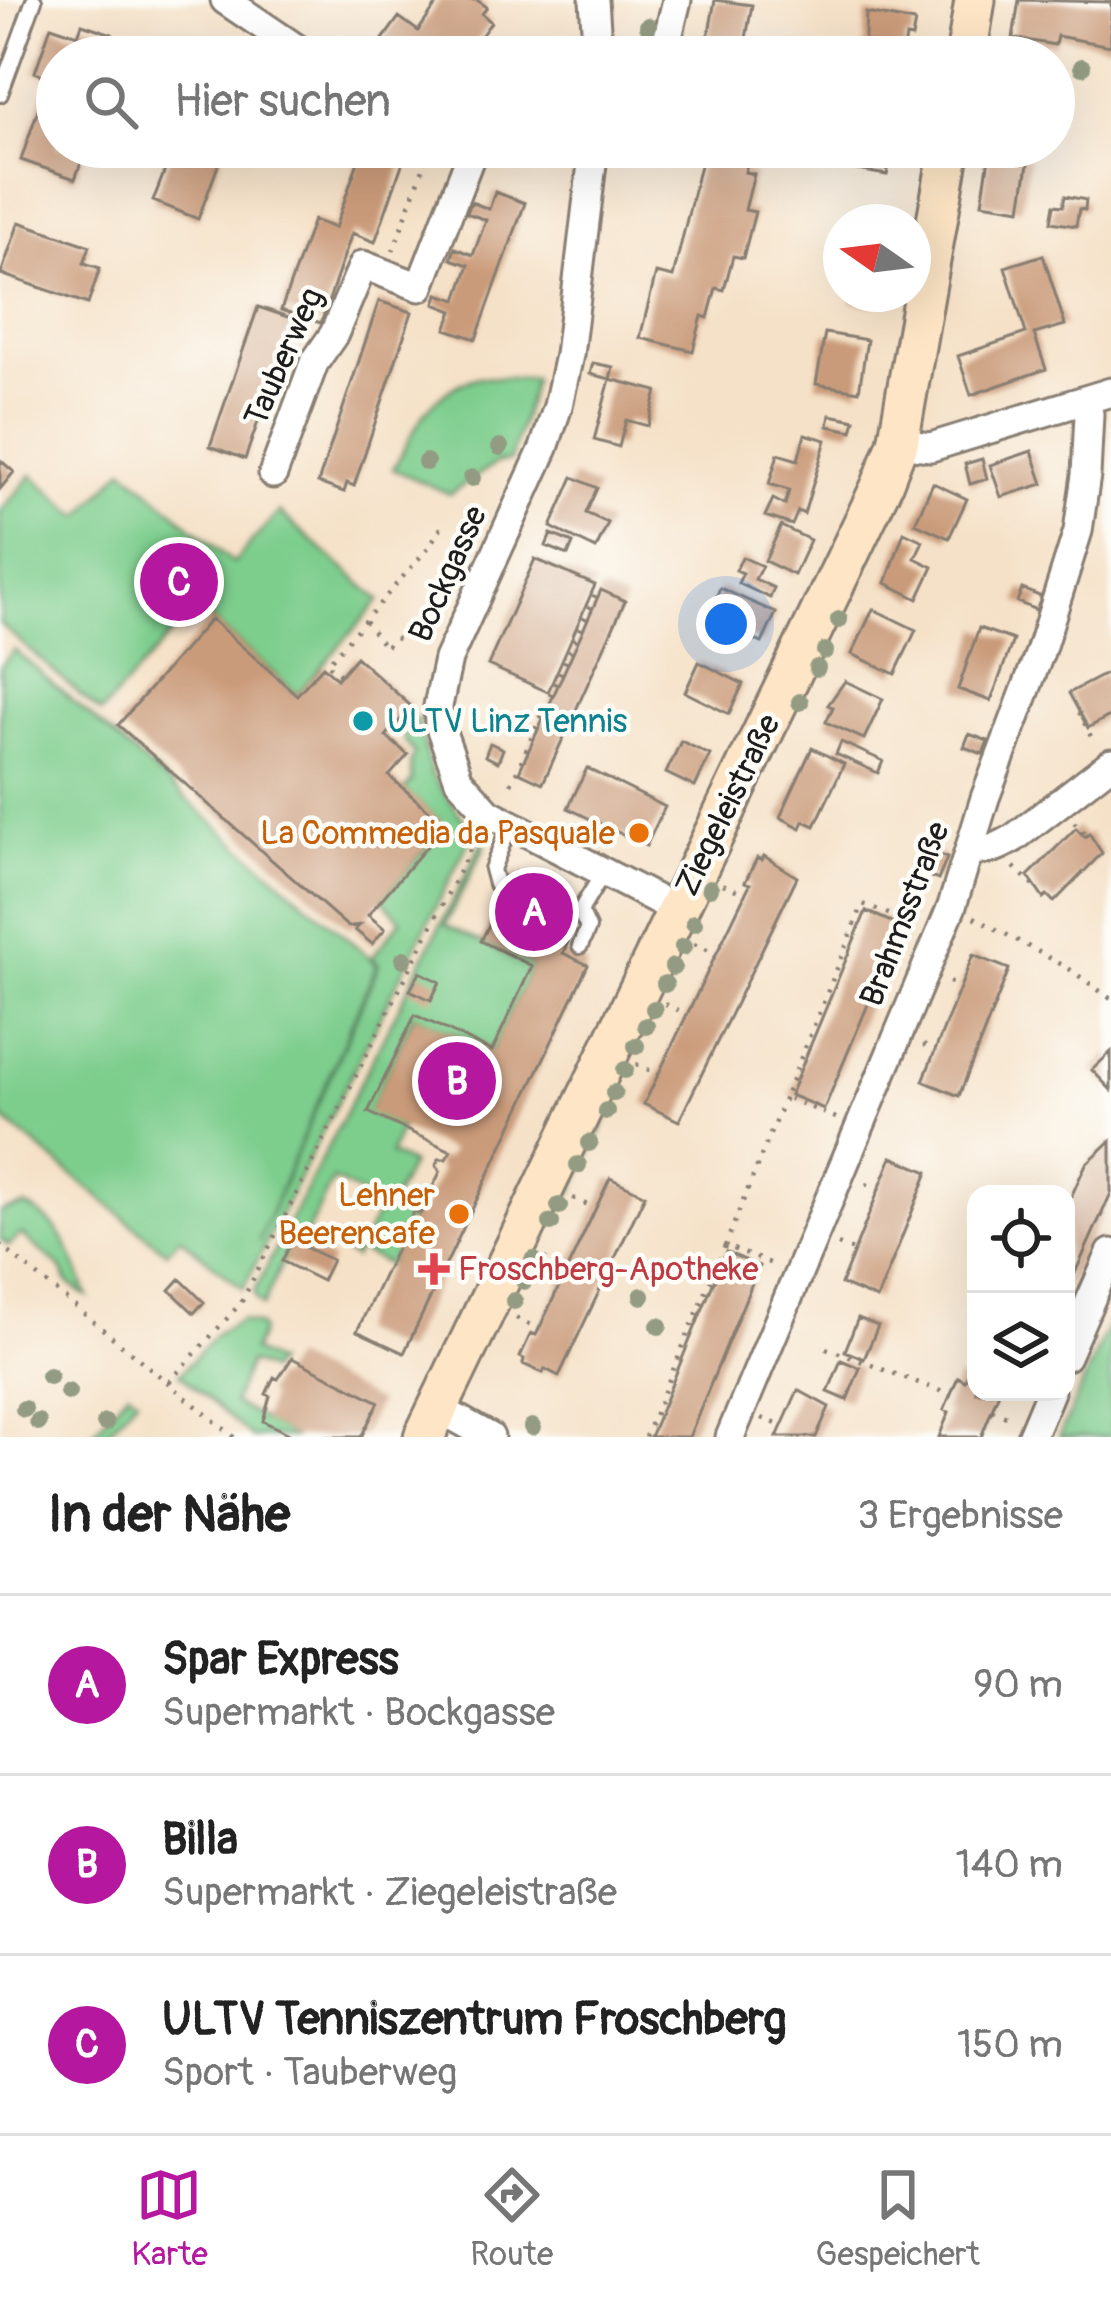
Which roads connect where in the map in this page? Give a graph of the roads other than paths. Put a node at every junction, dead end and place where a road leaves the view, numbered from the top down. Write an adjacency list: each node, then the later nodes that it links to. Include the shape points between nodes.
1 (34, 0): 10 (lane)
2 (225, 0): 6 (street)
3 (594, 0): 7 (street)
4 (676, 0): 8 (street)
5 (975, 0): 9 (street)
6 (277, 36)
7 (597, 36)
8 (668, 36)
9 (969, 36)
10 (0, 94)
11 (466, 168): 16 (street, Tauberweg, via 421,287 363,266 314,363)
12 (591, 168): 18 (street, Bockgasse, via 558,406 448,659 438,706 459,780)
13 (946, 168): 15 (street, Ziegeleistraße)
14 (1098, 396): 15 (street, via 931,447); 19 (street, Brahmsstraße, via 1078,531)
15 (898, 443): 24 (street, Ziegeleistraße)
16 (273, 474)
17 (1105, 758): 19 (street, via 1014,838 998,848)
18 (500, 819): 20 (street, Bockgasse); 21 (lane, via 493,869)
19 (970, 848): 32 (street, Brahmsstraße)
20 (603, 873): 22 (lane); 24 (street, Bockgasse)
21 (506, 889)
22 (580, 911): 23 (lane); 25 (lane, via 588,928)
23 (556, 913)
24 (686, 927): 29 (street, Ziegeleistraße)
25 (580, 946)
26 (1111, 1253): 27 (street)
27 (1075, 1335)
28 (1044, 1401): 30 (street)
29 (431, 1423): 31 (street)
30 (1026, 1429)
31 (490, 1437)
32 (730, 1437)

